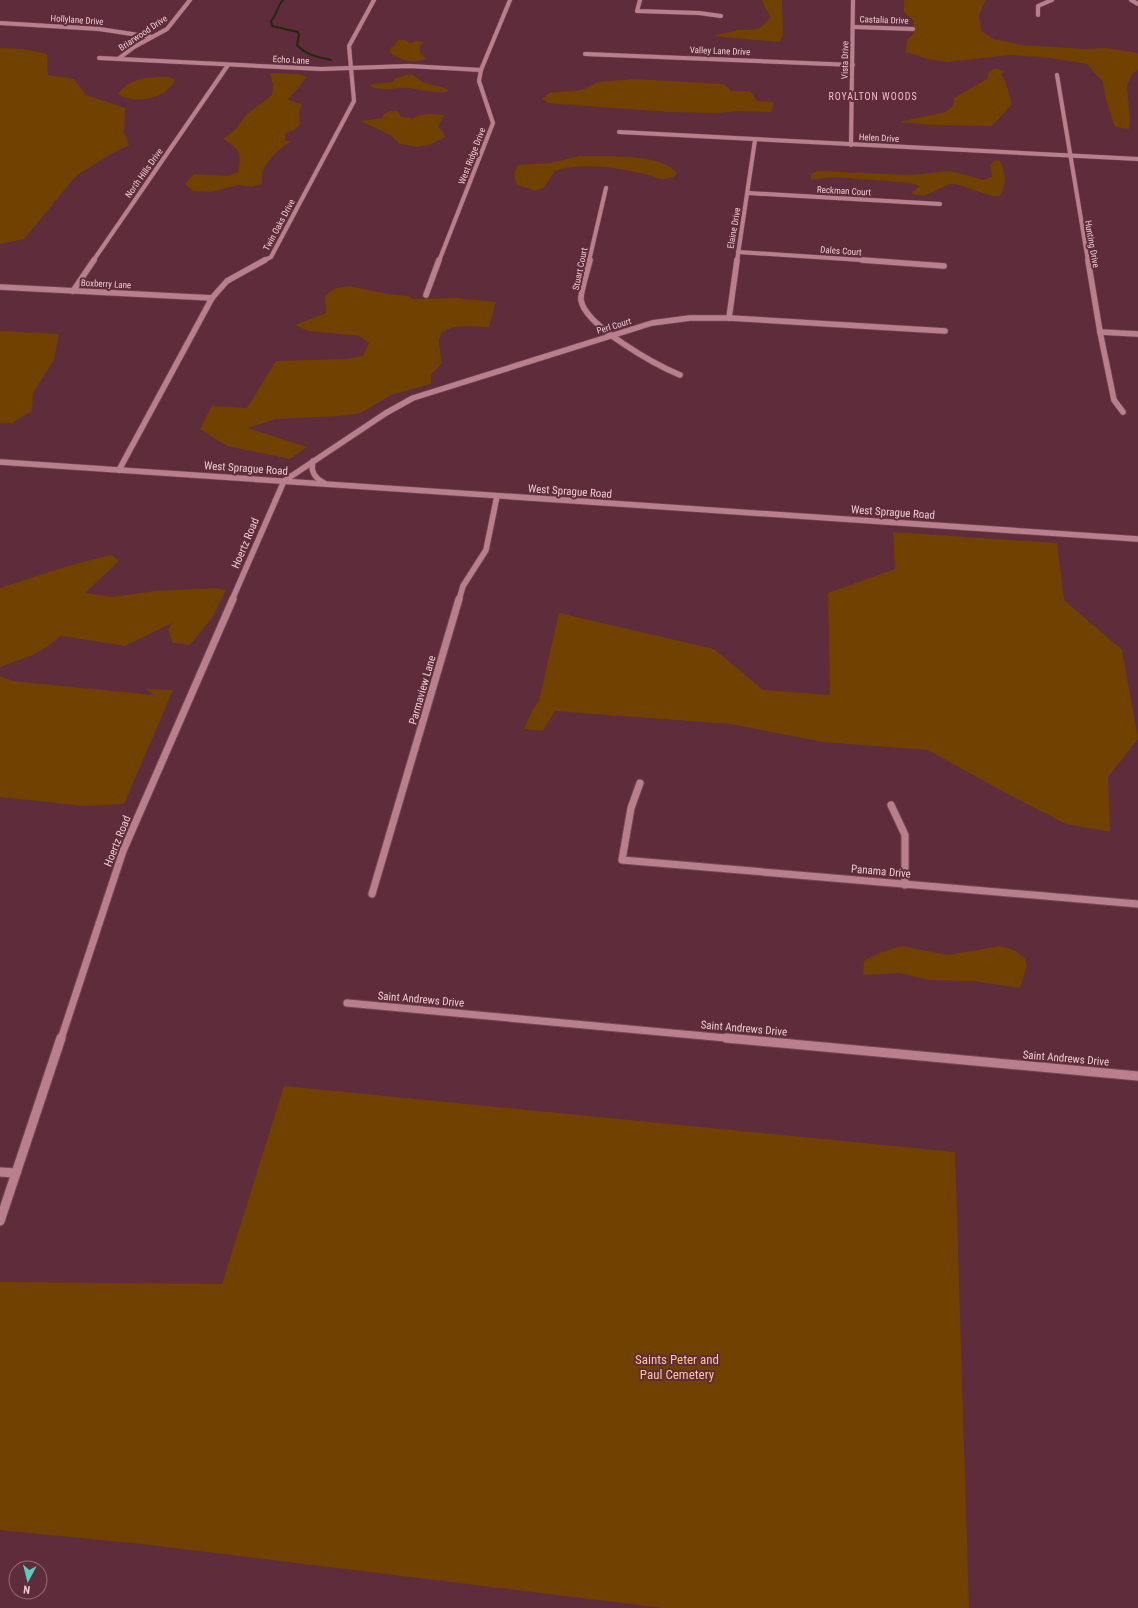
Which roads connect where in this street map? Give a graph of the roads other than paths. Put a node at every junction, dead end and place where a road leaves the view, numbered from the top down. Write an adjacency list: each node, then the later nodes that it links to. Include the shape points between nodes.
1 (190, 0): 14 (street, Briarwood Drive, via 167,29)
2 (374, 0): 20 (street, Twin Oaks Drive, via 349,46)
3 (510, 0): 21 (street, West Ridge Drive)
4 (640, 0): 9 (street, via 637,11)
5 (853, 0): 12 (street, Vista Drive)
6 (1052, 0): 10 (street, via 1038,6)
7 (1131, 0): 8 (street)
8 (1138, 4)
9 (721, 16)
10 (1038, 16)
11 (0, 23): 14 (street, Hollylane Drive, via 99,29)
12 (854, 27): 13 (street, Castalia Drive); 19 (street, Vista Drive)
13 (913, 29)
14 (152, 37): 17 (street, Briarwood Drive, via 134,46)
15 (585, 54): 19 (street, Valley Lane Drive)
16 (99, 58): 17 (street, Echo Lane)
17 (118, 59): 18 (street, Echo Lane)
18 (228, 65): 20 (street, Echo Lane); 34 (street, North Hills Drive)
19 (853, 65): 25 (street, Vista Drive)
20 (351, 69): 21 (street, Echo Lane, via 409,66); 36 (street, Twin Oaks Drive, via 354,101 271,257 227,281)
21 (481, 70): 35 (street, West Ridge Drive, via 479,82 493,123)
22 (1057, 75): 26 (street, Hunting Drive)
23 (619, 132): 24 (street, Helen Drive)
24 (755, 140): 25 (street, Helen Drive); 29 (street, Elaine Drive)
25 (851, 144): 26 (street, Helen Drive)
26 (1069, 156): 27 (street, Helen Drive); 39 (street, Hunting Drive)
27 (1138, 159)
28 (606, 188): 41 (street, Stuart Court, via 581,299 588,314)
29 (748, 193): 30 (street, Reckman Court); 31 (street, Elaine Drive)
30 (940, 204)
31 (738, 252): 32 (street, Dales Court); 37 (street, Elaine Drive)
32 (944, 266)
33 (0, 287): 34 (street, Boxberry Lane)
34 (73, 291): 36 (street, Boxberry Lane)
35 (426, 295)
36 (212, 298): 46 (street, Twin Oaks Drive)
37 (729, 318): 38 (street, Perl Court); 41 (street, Perl Court, via 690,318 652,323)
38 (945, 331)
39 (1100, 332): 40 (street); 43 (street, Hunting Drive, via 1114,400)
40 (1138, 334)
41 (613, 335): 42 (street, Stuart Court, via 664,369); 44 (street, Perl Court, via 413,398)
42 (680, 375)
43 (1123, 412)
44 (313, 461): 47 (street, Perl Court); 48 (street, via 312,473)
45 (0, 462): 46 (street, West Sprague Road)
46 (119, 470): 47 (street, West Sprague Road)
47 (284, 481): 48 (street, West Sprague Road); 59 (street, Hoertz Road, via 123,851)
48 (327, 484): 49 (street, West Sprague Road)
49 (497, 496): 50 (street, West Sprague Road); 54 (street, Parmaview Lane, via 486,550 463,586)
50 (1138, 539)
51 (640, 783): 53 (street, Panama Drive, via 631,808 622,860)
52 (891, 804): 53 (street, via 905,835)
53 (906, 885): 55 (street, Panama Drive)
54 (372, 894)
55 (1138, 904)
56 (348, 1003): 57 (street, Saint Andrews Drive)
57 (1138, 1076)
58 (0, 1172): 59 (street)
59 (16, 1173): 60 (street, Hoertz Road)
60 (0, 1220)

